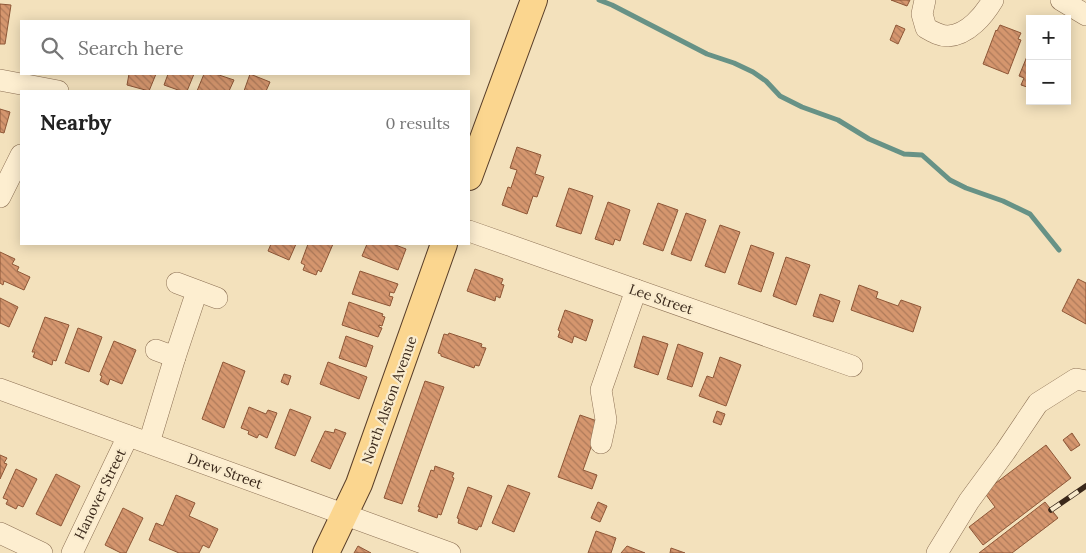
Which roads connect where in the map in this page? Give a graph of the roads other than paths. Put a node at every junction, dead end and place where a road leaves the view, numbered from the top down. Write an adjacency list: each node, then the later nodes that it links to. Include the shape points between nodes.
1 (534, 0): 11 (main road)
2 (925, 0): 3 (street, via 922,14 926,28 949,36 976,23)
3 (993, 0)
4 (1061, 0): 7 (street)
5 (1080, 0): 6 (street)
6 (1086, 1)
7 (1086, 15)
8 (0, 80): 9 (street)
9 (50, 90)
10 (20, 157): 12 (street)
11 (470, 174)
12 (0, 197)
13 (470, 231): 16 (street, Lee Street)
14 (444, 245): 23 (main road, North Alston Avenue, via 359,484)
15 (177, 283): 22 (street, via 207,294 166,354)
16 (636, 290): 17 (street, Lee Street); 21 (street, via 601,390 606,420)
17 (852, 366)
18 (1086, 381): 29 (street, via 1076,379 1038,403)
19 (0, 389): 20 (street, Drew Street)
20 (128, 436): 22 (street, Drew Street); 26 (street, Hanover Street)
21 (601, 443)
22 (149, 444): 23 (street, Drew Street)
23 (345, 514): 27 (main road, North Alston Avenue); 28 (street, Drew Street)
24 (0, 533): 25 (street)
25 (42, 553)
26 (72, 553)
27 (326, 553)
28 (450, 553)
29 (936, 553)

